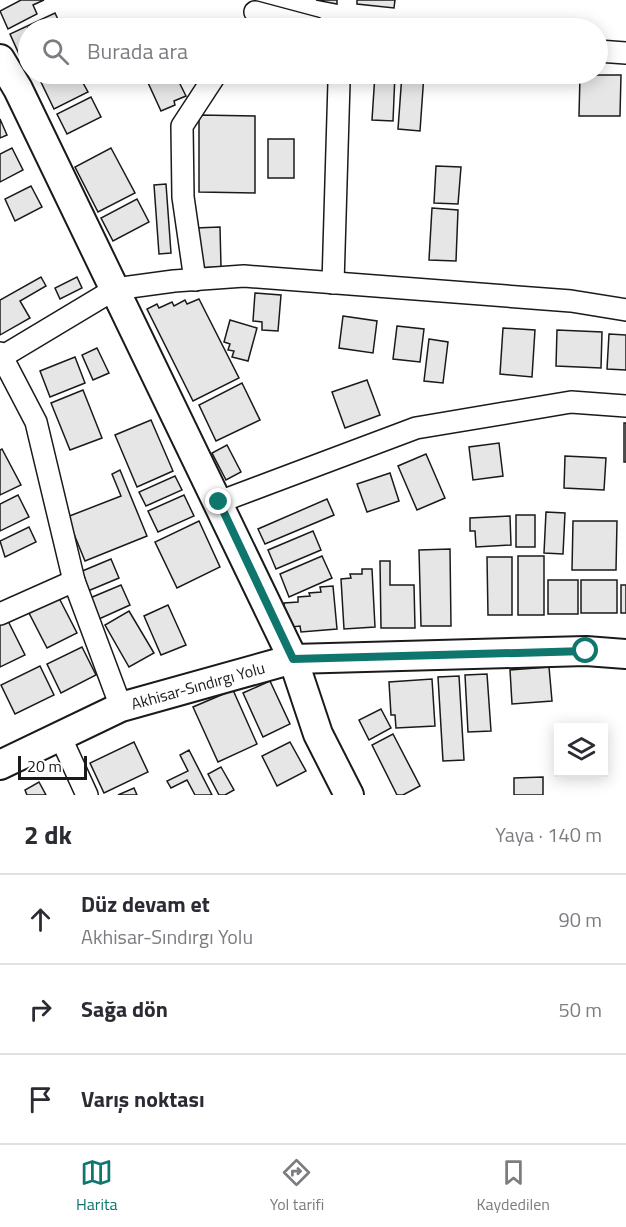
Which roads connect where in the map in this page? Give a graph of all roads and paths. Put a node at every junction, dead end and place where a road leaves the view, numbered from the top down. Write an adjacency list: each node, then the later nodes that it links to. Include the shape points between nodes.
1 (253, 14): 2 (street)
2 (271, 18)
3 (608, 52): 4 (street)
4 (626, 54)
5 (0, 59): 10 (street)
6 (209, 84): 8 (street, via 182,126 183,197)
7 (339, 84): 9 (street)
8 (195, 280): 9 (street, via 244,276); 10 (street)
9 (333, 283): 11 (street, via 571,301)
10 (115, 289): 12 (street); 14 (street)
11 (626, 310)
12 (1, 356): 15 (street, via 36,422)
13 (626, 406): 14 (street, via 571,402 416,428)
14 (219, 502): 18 (street)
15 (74, 581): 16 (street); 19 (street)
16 (0, 614)
17 (626, 654): 18 (street, Akhisar-Sındırgı Yolu, via 586,651)
18 (293, 659): 19 (street, Akhisar-Sındırgı Yolu); 23 (street, via 318,734)
19 (121, 707): 20 (street, Akhisar-Sındırgı Yolu)
20 (60, 736): 21 (street, Akhisar-Sındırgı Yolu); 22 (street)
21 (0, 765)
22 (87, 795)
23 (349, 795)

